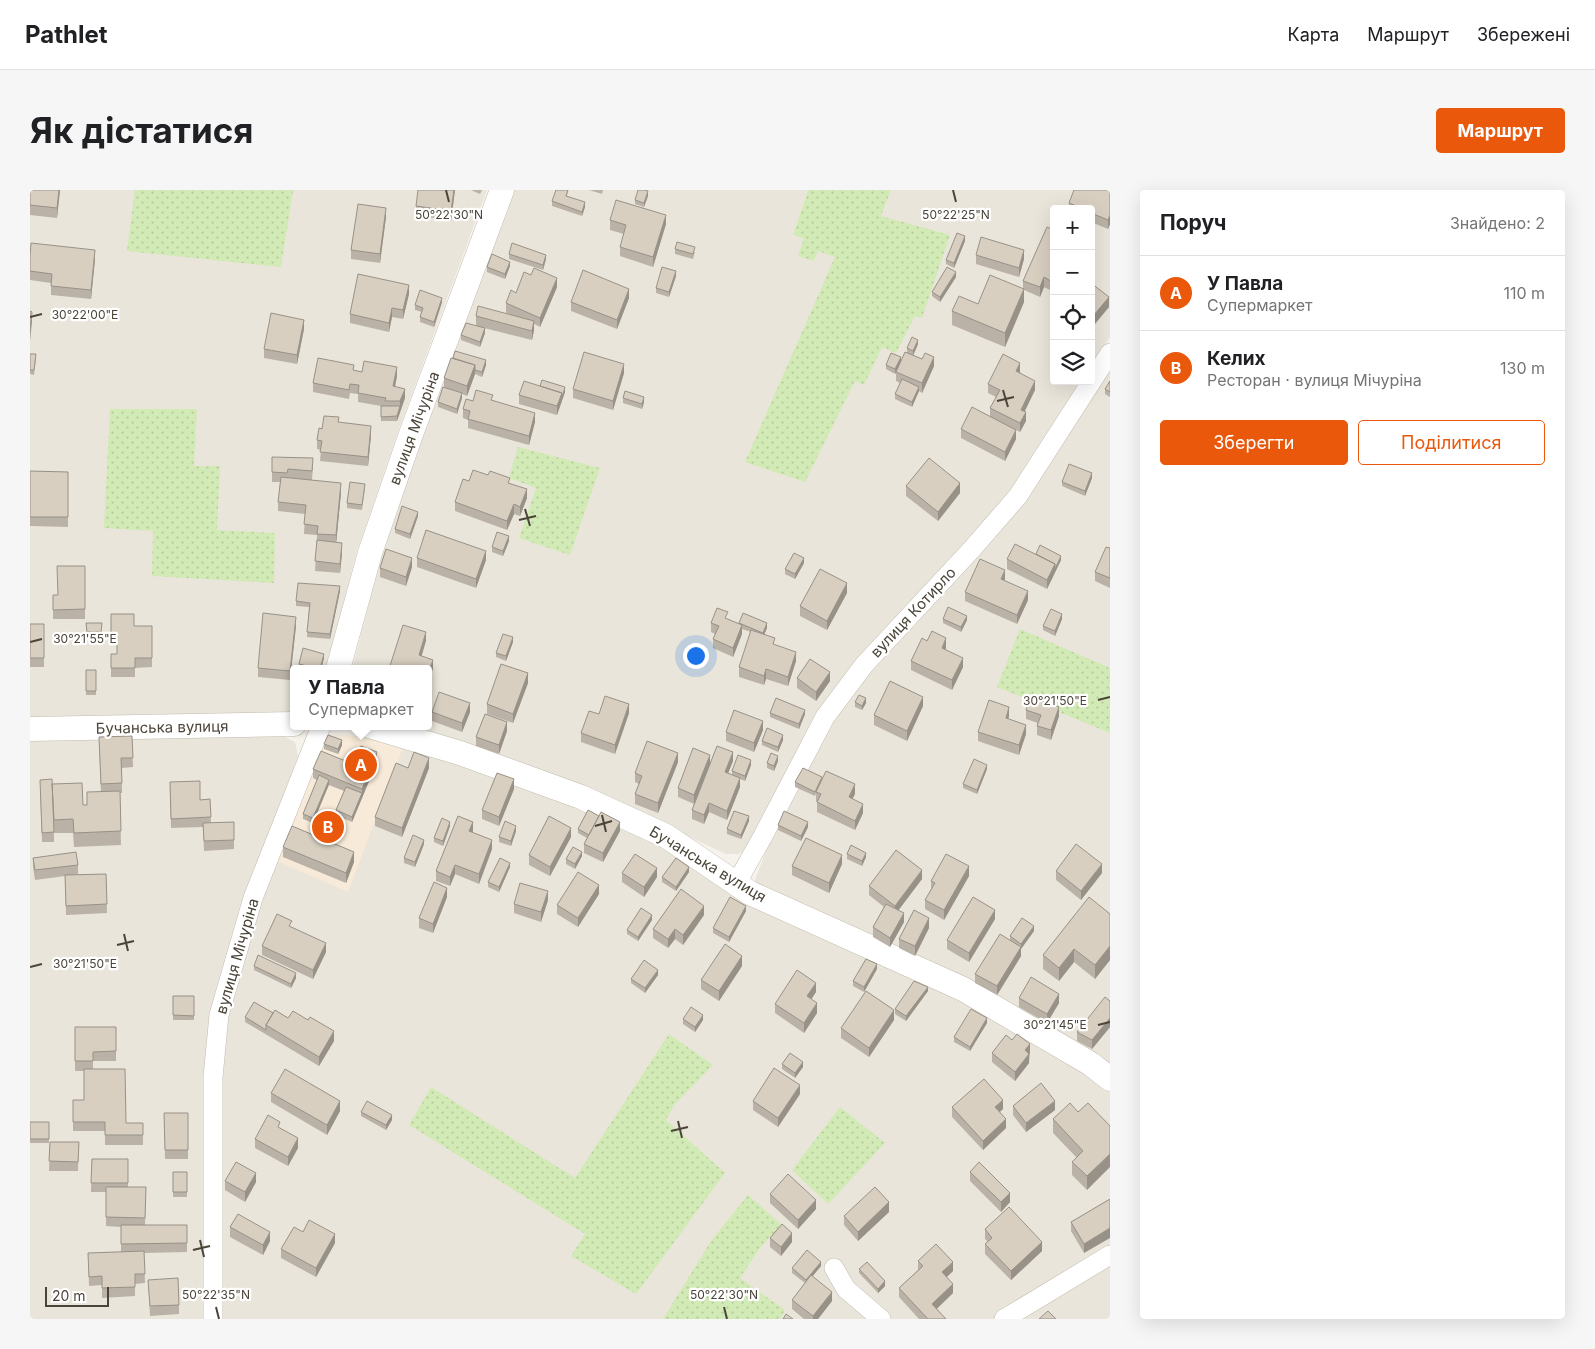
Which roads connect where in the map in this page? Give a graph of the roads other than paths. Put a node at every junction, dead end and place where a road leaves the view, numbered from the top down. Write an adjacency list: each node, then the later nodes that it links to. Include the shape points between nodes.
1 (502, 190): 3 (street, вулиця Мічуріна, via 370,553)
2 (1110, 353): 8 (street, вулиця Котирло, via 1018,496 864,665 824,717)
3 (339, 665)
4 (290, 724): 5 (street, Бучанська вулиця)
5 (30, 729)
6 (319, 730): 12 (street, вулиця Мічуріна, via 253,898 219,1015 213,1077)
7 (382, 730): 8 (street, Бучанська вулиця, via 460,753 581,797 666,836)
8 (736, 884): 9 (street, Бучанська вулиця, via 963,989 1091,1064)
9 (1110, 1079)
10 (1110, 1255): 14 (street)
11 (834, 1268): 13 (street, via 846,1290)
12 (213, 1319)
13 (881, 1319)
14 (1004, 1319)

